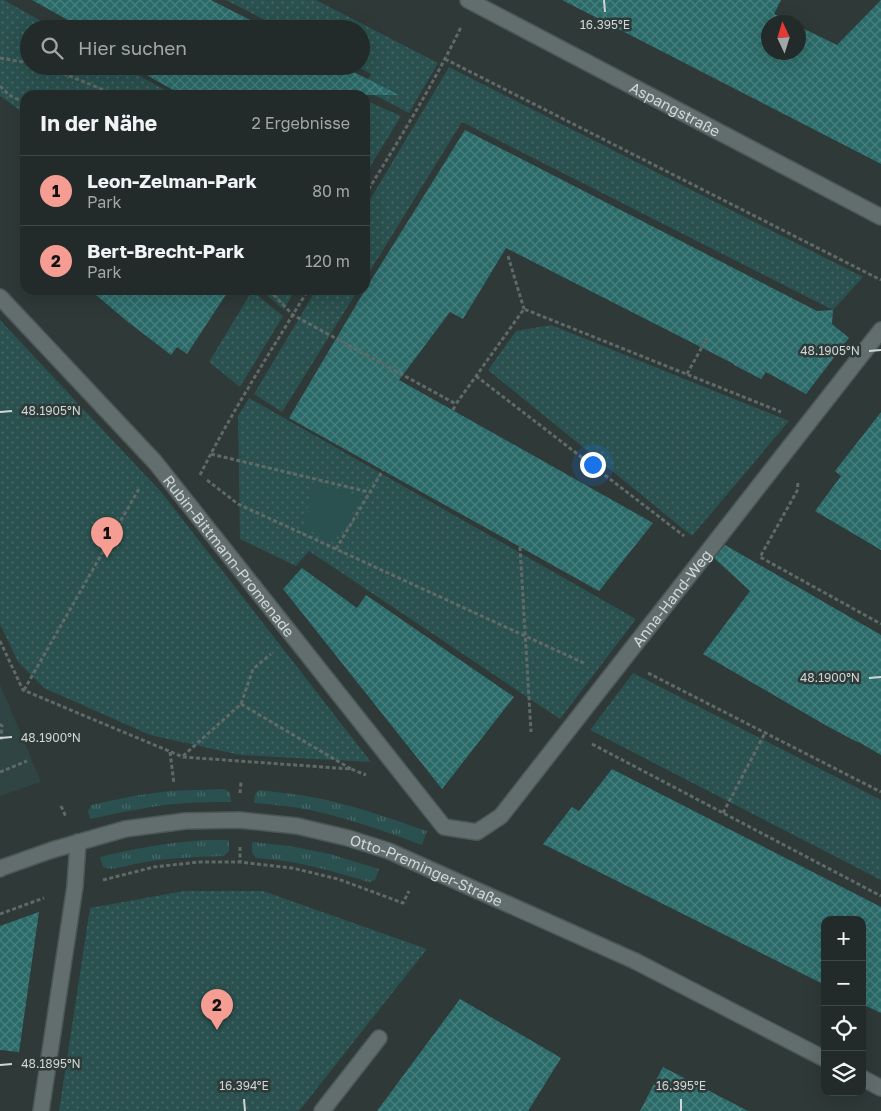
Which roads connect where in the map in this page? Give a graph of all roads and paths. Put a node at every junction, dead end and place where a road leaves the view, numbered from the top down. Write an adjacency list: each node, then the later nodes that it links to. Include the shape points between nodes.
1 (470, 1): 3 (path); 10 (street, Aspangstraße)
2 (0, 58): 4 (path)
3 (446, 59): 9 (path); 12 (path)
4 (20, 61)
5 (66, 75): 7 (path)
6 (0, 86): 8 (path)
7 (104, 90)
8 (20, 100)
9 (370, 187)
10 (881, 217)
11 (508, 256): 16 (path)
12 (881, 280)
13 (274, 295): 17 (path)
14 (305, 295): 17 (path)
15 (0, 297): 28 (street, Rubin-Bittmann-Promenade)
16 (524, 309): 20 (path); 21 (path)
17 (293, 315): 22 (path); 27 (path)
18 (881, 330): 26 (street, Anna-Hand-Weg)
19 (707, 338): 20 (path)
20 (688, 374): 26 (path)
21 (476, 376): 24 (path); 36 (path)
22 (428, 389): 23 (path); 24 (path)
23 (425, 394)
24 (456, 404): 25 (path)
25 (453, 410)
26 (808, 423): 36 (street, Anna-Hand-Weg)
27 (211, 454): 30 (path); 32 (path)
28 (155, 462): 33 (street, Rubin-Bittmann-Promenade); 43 (path)
29 (383, 470): 32 (path)
30 (201, 475): 33 (path); 35 (path, via 238,504)
31 (799, 481): 37 (path, via 797,491 760,556)
32 (369, 492): 35 (path)
33 (187, 503): 38 (street, Rubin-Bittmann-Promenade)
34 (520, 546): 39 (path)
35 (336, 549): 39 (path)
36 (707, 553): 41 (street, Anna-Hand-Weg)
37 (881, 624)
38 (293, 636): 44 (path, via 253,669); 59 (street, Rubin-Bittmann-Promenade)
39 (525, 636): 42 (path); 55 (path)
40 (0, 641): 43 (path)
41 (623, 661): 42 (street, Anna-Hand-Weg); 47 (path)
42 (611, 675): 46 (street, Anna-Hand-Weg)
43 (23, 690): 49 (path)
44 (241, 704): 50 (path); 52 (path)
45 (0, 724): 48 (path)
46 (568, 731): 55 (street, Anna-Hand-Weg); 58 (path)
47 (765, 733): 57 (path); 58 (path)
48 (0, 742)
49 (170, 752): 50 (path); 56 (path)
50 (183, 757): 52 (path)
51 (26, 761): 53 (path)
52 (352, 769): 54 (path)
53 (0, 772)
54 (368, 776)
55 (533, 776): 59 (street, Anna-Hand-Weg, via 501,816 477,832)
56 (174, 784)
57 (881, 792)
58 (723, 813): 64 (path)
59 (444, 827)
60 (78, 842): 61 (street, Otto-Preminger-Straße, via 125,829 185,821 239,820 297,826 348,838); 62 (street, Otto-Preminger-Straße); 63 (street)
61 (424, 865): 63 (path, via 403,903 338,878 240,862 154,867); 67 (street, Otto-Preminger-Straße, via 635,961)
62 (1, 868)
63 (75, 886): 65 (path); 70 (street)
64 (881, 896)
65 (0, 914)
66 (379, 1038): 71 (street)
67 (821, 1057)
68 (866, 1080): 69 (street)
69 (881, 1088)
70 (40, 1111)
71 (322, 1111)

